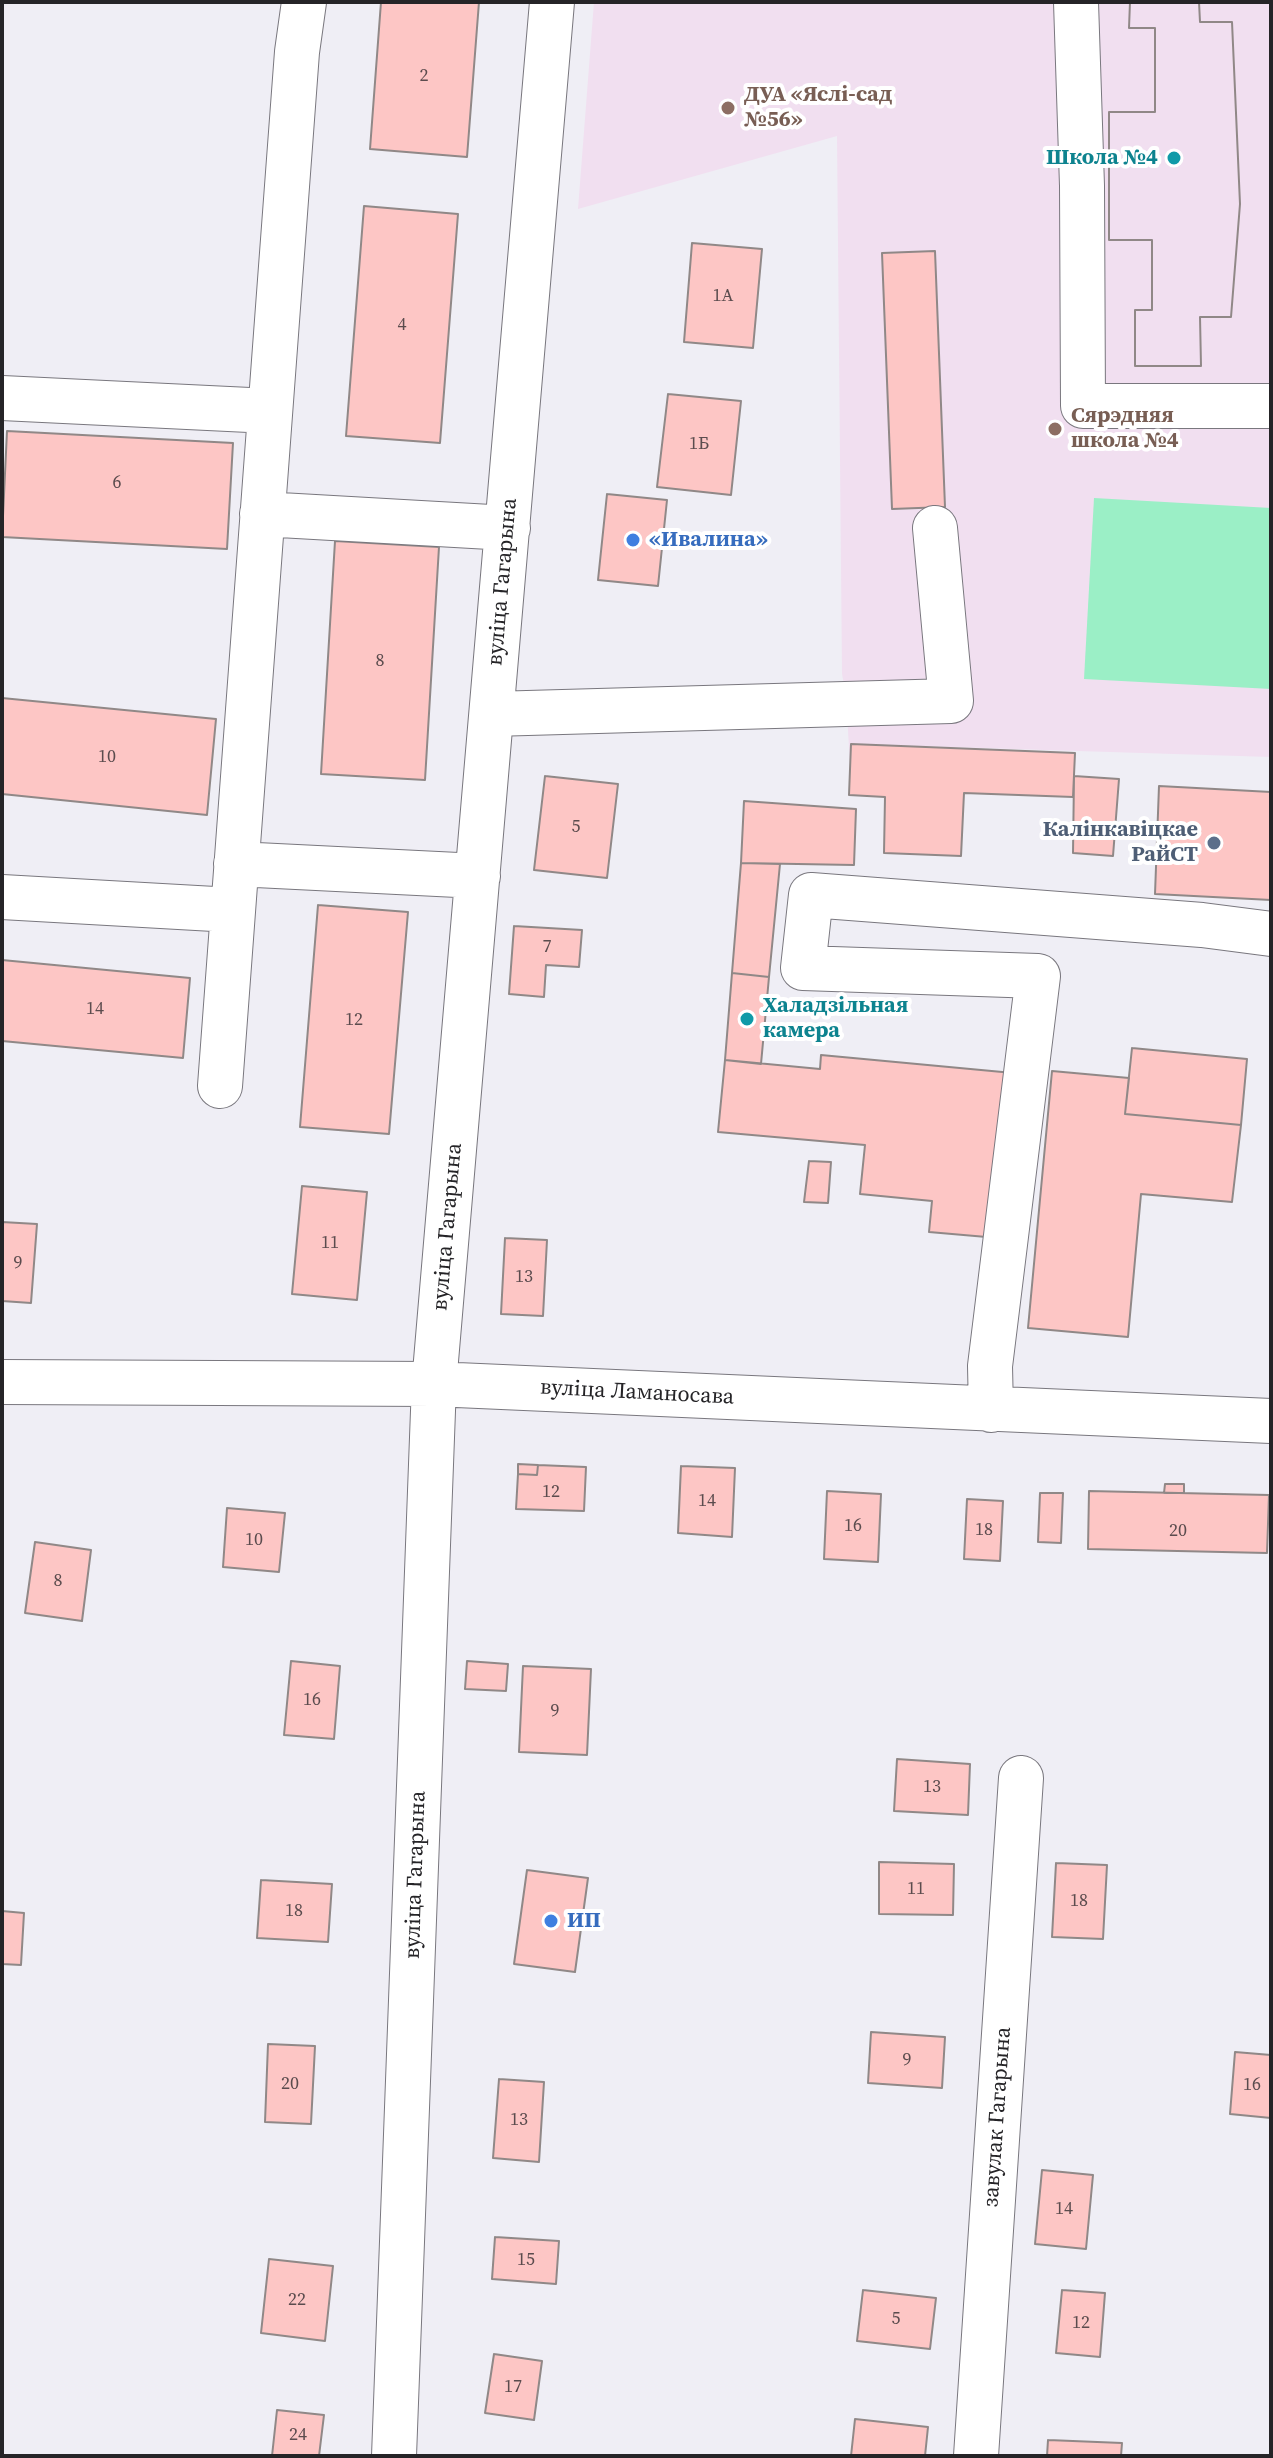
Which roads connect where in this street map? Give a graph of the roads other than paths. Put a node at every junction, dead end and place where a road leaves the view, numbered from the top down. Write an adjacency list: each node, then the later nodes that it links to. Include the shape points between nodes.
1 (304, 2): 6 (street)
2 (552, 2): 8 (street, вуліца Гагарына)
3 (1076, 2): 5 (street, via 1083,406)
4 (2, 398): 6 (street)
5 (1271, 406)
6 (270, 411): 7 (street)
7 (262, 514): 8 (street); 11 (street)
8 (508, 528): 10 (street, вуліца Гагарына)
9 (935, 528): 10 (street, via 951,701)
10 (492, 714): 12 (street, вуліца Гагарына)
11 (236, 864): 12 (street); 14 (street)
12 (478, 876): 18 (street, вуліца Гагарына)
13 (2, 897): 14 (street)
14 (232, 910): 16 (street)
15 (1271, 934): 19 (street, via 811,895 803,968 1038,976 990,1366)
16 (220, 1086)
17 (2, 1382): 18 (street, вуліца Ламаносава)
18 (434, 1384): 19 (street, вуліца Ламаносава); 22 (street, вуліца Гагарына)
19 (991, 1410): 20 (street, вуліца Ламаносава)
20 (1271, 1421)
21 (1021, 1778): 23 (street, завулак Гагарына)
22 (394, 2456)
23 (976, 2456)

